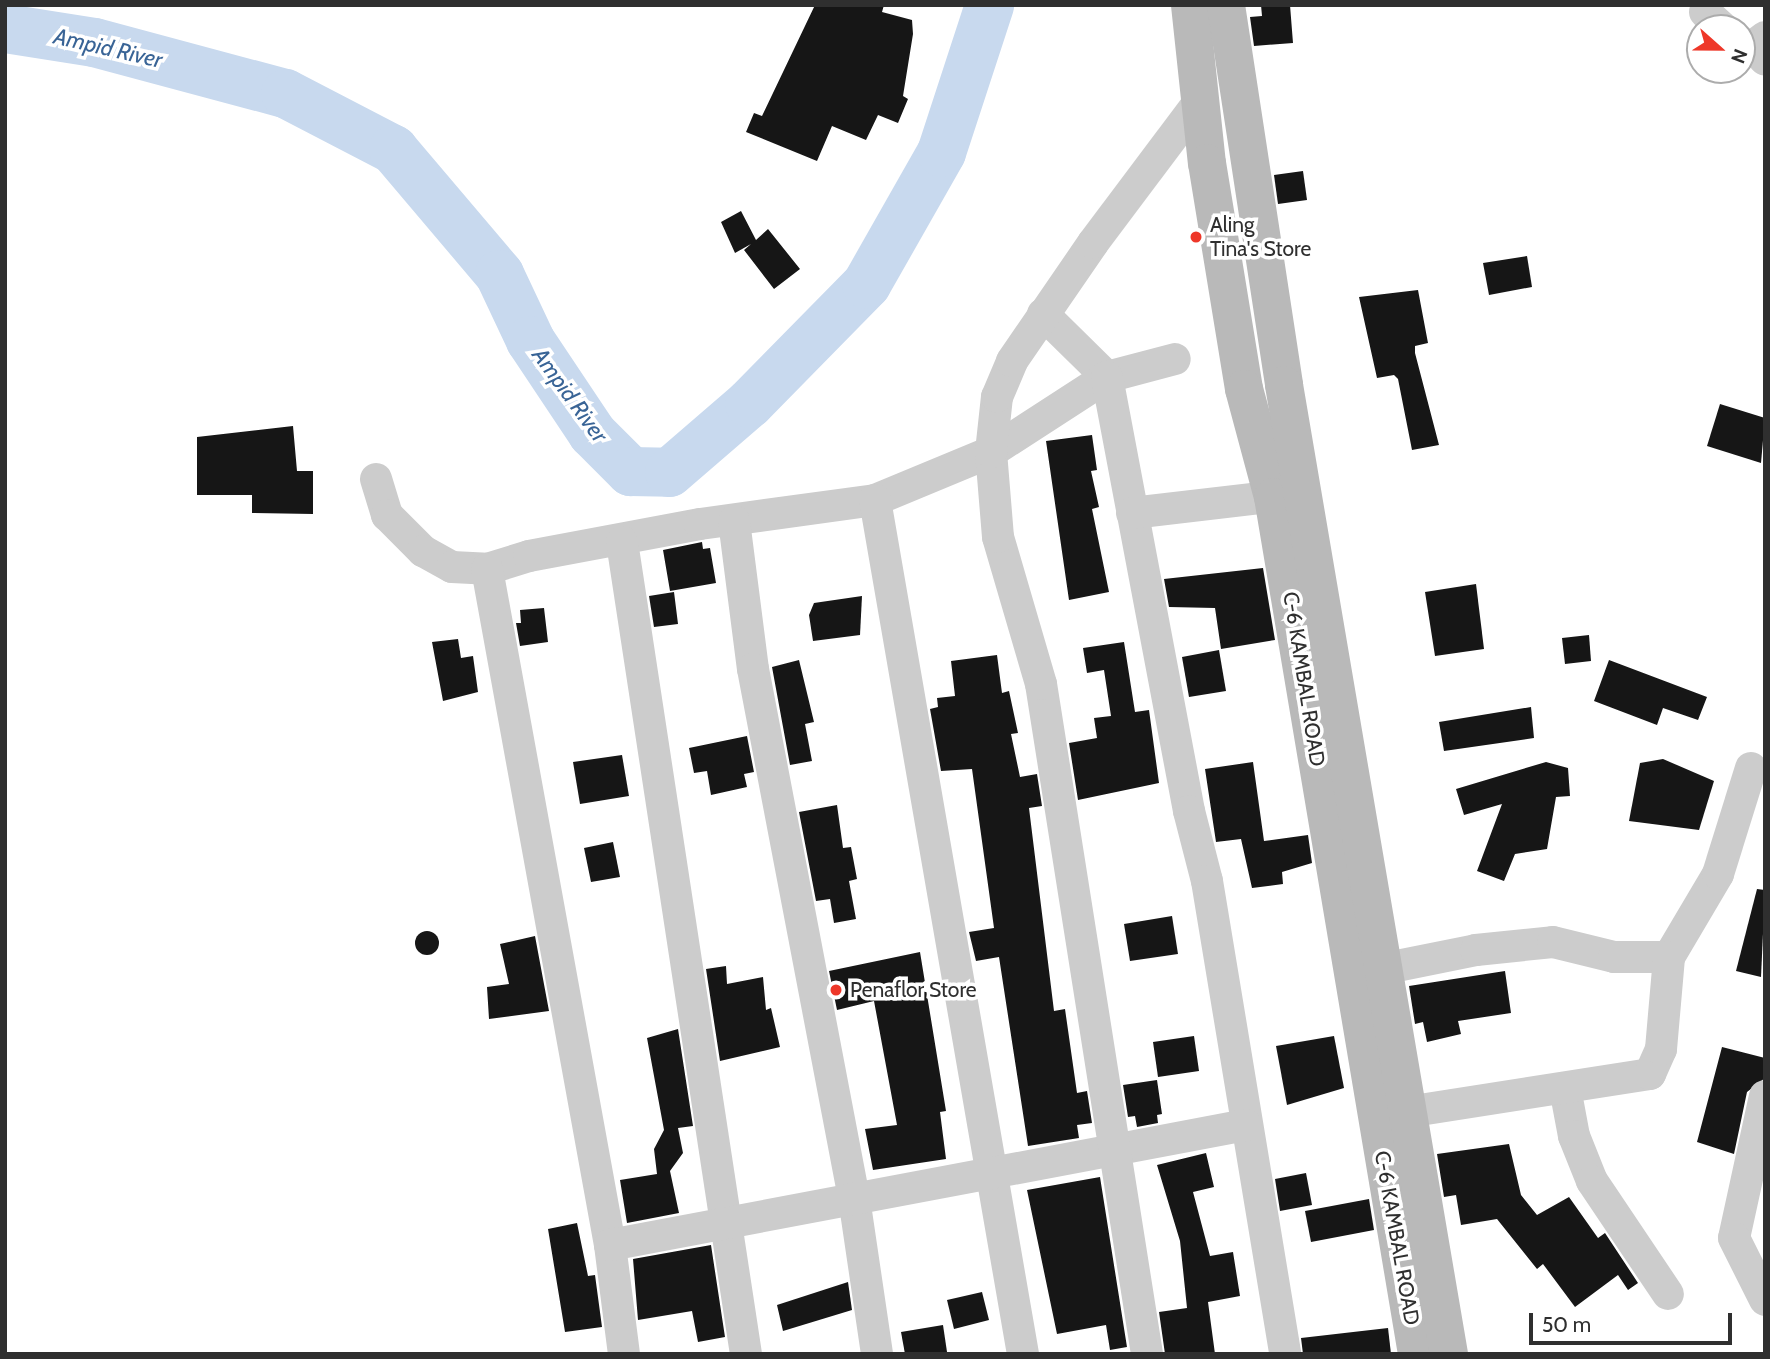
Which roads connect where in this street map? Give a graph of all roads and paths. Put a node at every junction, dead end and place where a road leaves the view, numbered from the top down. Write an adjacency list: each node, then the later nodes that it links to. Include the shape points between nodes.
1 (1190, 5): 3 (main road, C-6 KAMBAL ROAD)
2 (1226, 5): 9 (main road, C-6 KAMBAL ROAD)
3 (1202, 98): 4 (street); 9 (main road, C-6 KAMBAL ROAD, via 1244,389)
4 (1043, 314): 6 (street); 7 (street, via 996,397)
5 (1175, 359): 6 (street)
6 (1107, 377): 7 (street); 11 (street)
7 (991, 452): 10 (street); 22 (street, via 998,537 1041,684)
8 (376, 479): 14 (street, via 387,515 423,551 453,567)
9 (1289, 494): 11 (street); 17 (main road, C-6 KAMBAL ROAD)
10 (875, 500): 12 (street); 23 (street)
11 (1132, 513): 21 (street, via 1189,811 1208,881)
12 (734, 521): 13 (street); 25 (street, via 753,669)
13 (622, 542): 14 (street, via 529,556); 26 (street)
14 (488, 569): 27 (street)
15 (1751, 768): 16 (street, via 1718,874)
16 (1669, 957): 17 (street, via 1614,957 1553,942 1476,950); 18 (street, via 1661,1049 1650,1074)
17 (1369, 972): 20 (main road, C-6 KAMBAL ROAD); 36 (main road, C-6 KAMBAL ROAD)
18 (1565, 1088): 20 (street); 29 (street, via 1574,1136 1592,1181)
19 (1765, 1096): 24 (street)
20 (1407, 1112): 37 (main road, C-6 KAMBAL ROAD)
21 (1246, 1125): 22 (street); 35 (street)
22 (1112, 1154): 23 (street); 34 (street)
23 (992, 1177): 25 (street); 33 (street)
24 (1755, 1184): 28 (street, via 1734,1238)
25 (854, 1198): 26 (street); 32 (street)
26 (729, 1220): 27 (street); 31 (street)
27 (610, 1245): 30 (street)
28 (1760, 1282)
29 (1668, 1294)
30 (624, 1354)
31 (746, 1354)
32 (877, 1354)
33 (1023, 1354)
34 (1147, 1354)
35 (1286, 1354)
36 (1417, 1354)
37 (1449, 1354)

